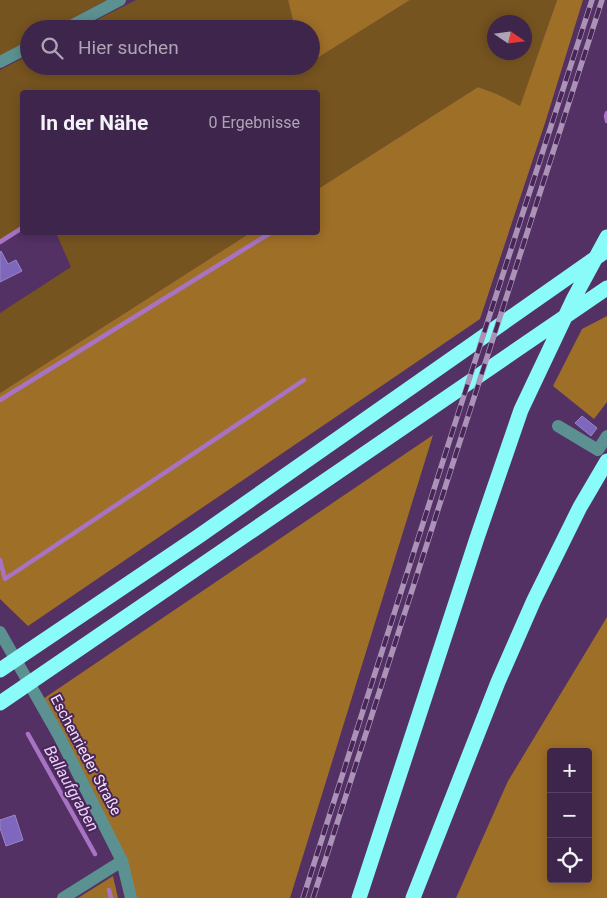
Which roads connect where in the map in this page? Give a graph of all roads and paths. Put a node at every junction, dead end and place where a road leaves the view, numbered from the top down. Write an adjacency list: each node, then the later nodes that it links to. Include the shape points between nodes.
1 (118, 0): 2 (street)
2 (81, 20)
3 (20, 52): 4 (street)
4 (0, 62)
5 (607, 237): 17 (highway, via 521,410)
6 (607, 250): 12 (highway, via 199,536)
7 (607, 288): 13 (highway)
8 (558, 426): 9 (street, via 598,450)
9 (607, 436)
10 (607, 461): 18 (highway, via 580,507 530,609)
11 (0, 632): 14 (street, Eschenrieder Straße, via 59,736)
12 (0, 670)
13 (0, 703)
14 (122, 861): 15 (street); 16 (street, Eschenrieder Straße)
15 (63, 898)
16 (131, 898)
17 (359, 898)
18 (413, 898)

